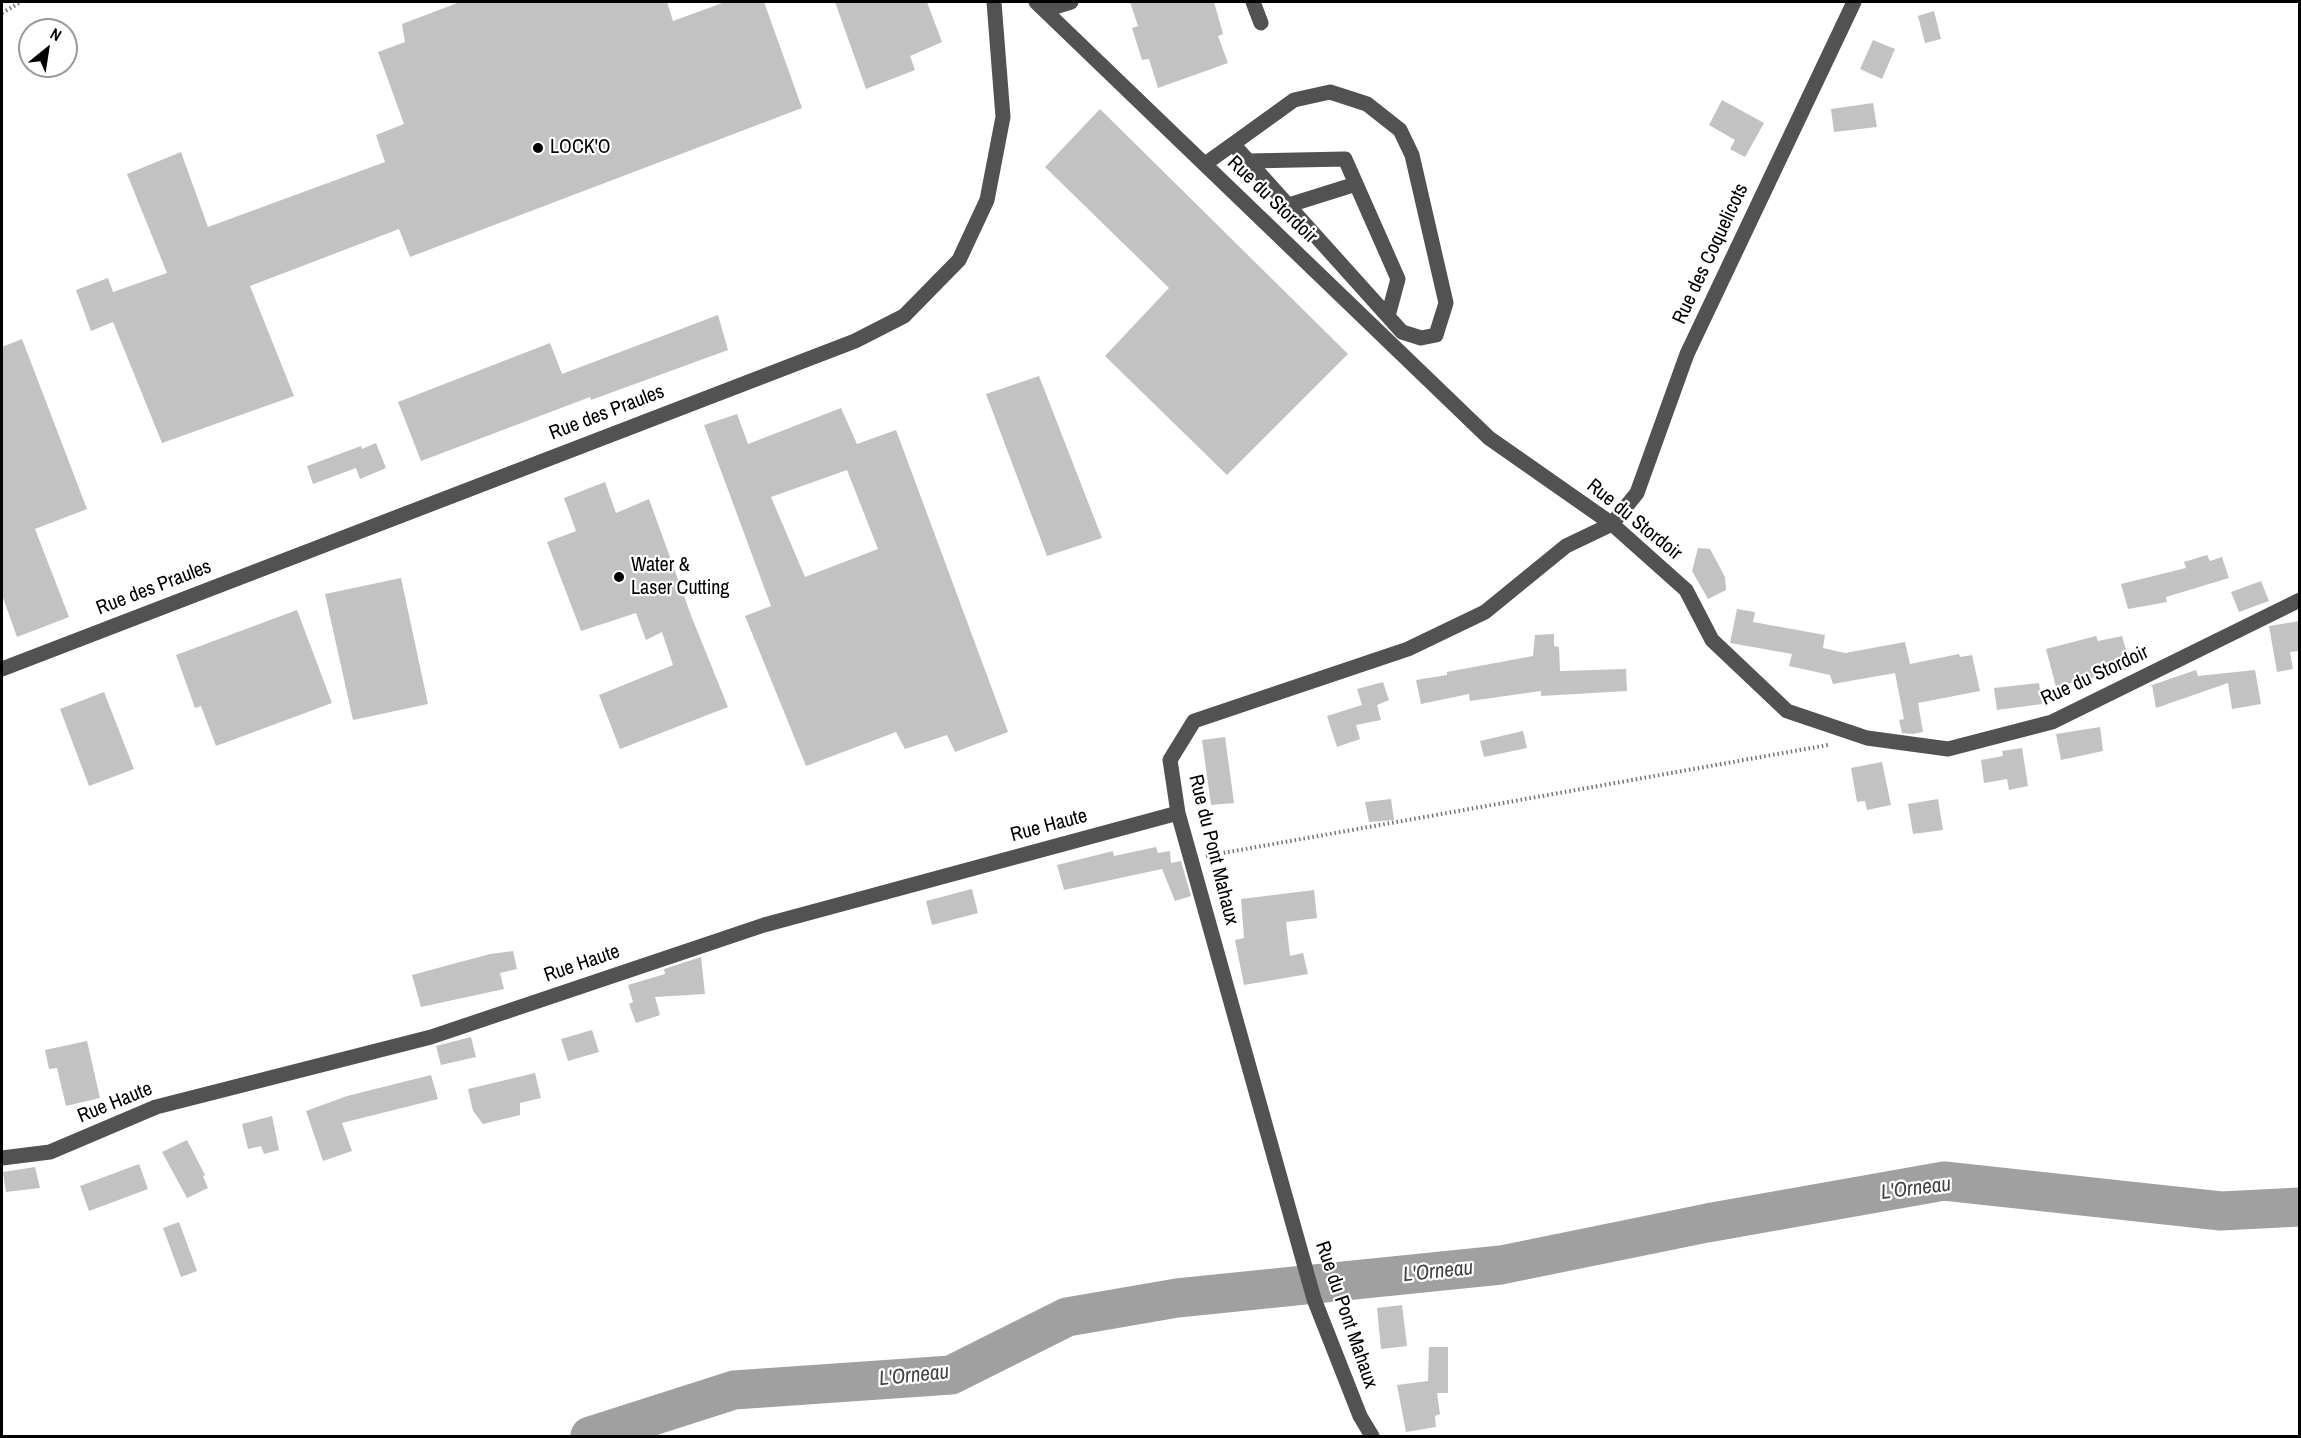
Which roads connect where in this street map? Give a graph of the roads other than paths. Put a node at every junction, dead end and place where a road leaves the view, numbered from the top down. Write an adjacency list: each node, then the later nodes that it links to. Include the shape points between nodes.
1 (994, 2): 15 (street, Rue des Praules, via 1003,117 987,200 959,260 904,316 845,345)
2 (1071, 2): 5 (street)
3 (1254, 2): 6 (street)
4 (1854, 2): 13 (street, Rue des Coquelicots, via 1687,354 1637,493)
5 (1041, 6): 9 (street, Rue du Stordoir)
6 (1261, 23)
7 (1233, 144): 8 (street); 9 (street); 12 (street, via 1294,100 1330,92 1367,104 1400,130 1412,155 1446,303 1436,335 1421,338 1402,332)
8 (1249, 161): 10 (street, via 1345,159); 11 (street)
9 (1205, 164): 13 (street, Rue du Stordoir, via 1489,438)
10 (1356, 184): 11 (street); 12 (street, via 1398,279)
11 (1288, 205): 12 (street)
12 (1388, 316)
13 (1612, 524): 14 (street, Rue du Stordoir, via 1686,590 1712,640 1787,711 1867,738 1948,749 2052,722); 16 (street, Rue du Pont Mahaux, via 1566,546 1485,612 1408,649 1194,721 1170,760)
14 (2300, 600)
15 (2, 669)
16 (1178, 813): 17 (street, Rue Haute, via 764,925 431,1037 156,1107 50,1152); 18 (street, Rue du Pont Mahaux, via 1314,1299 1359,1416)
17 (2, 1158)
18 (1372, 1437)

